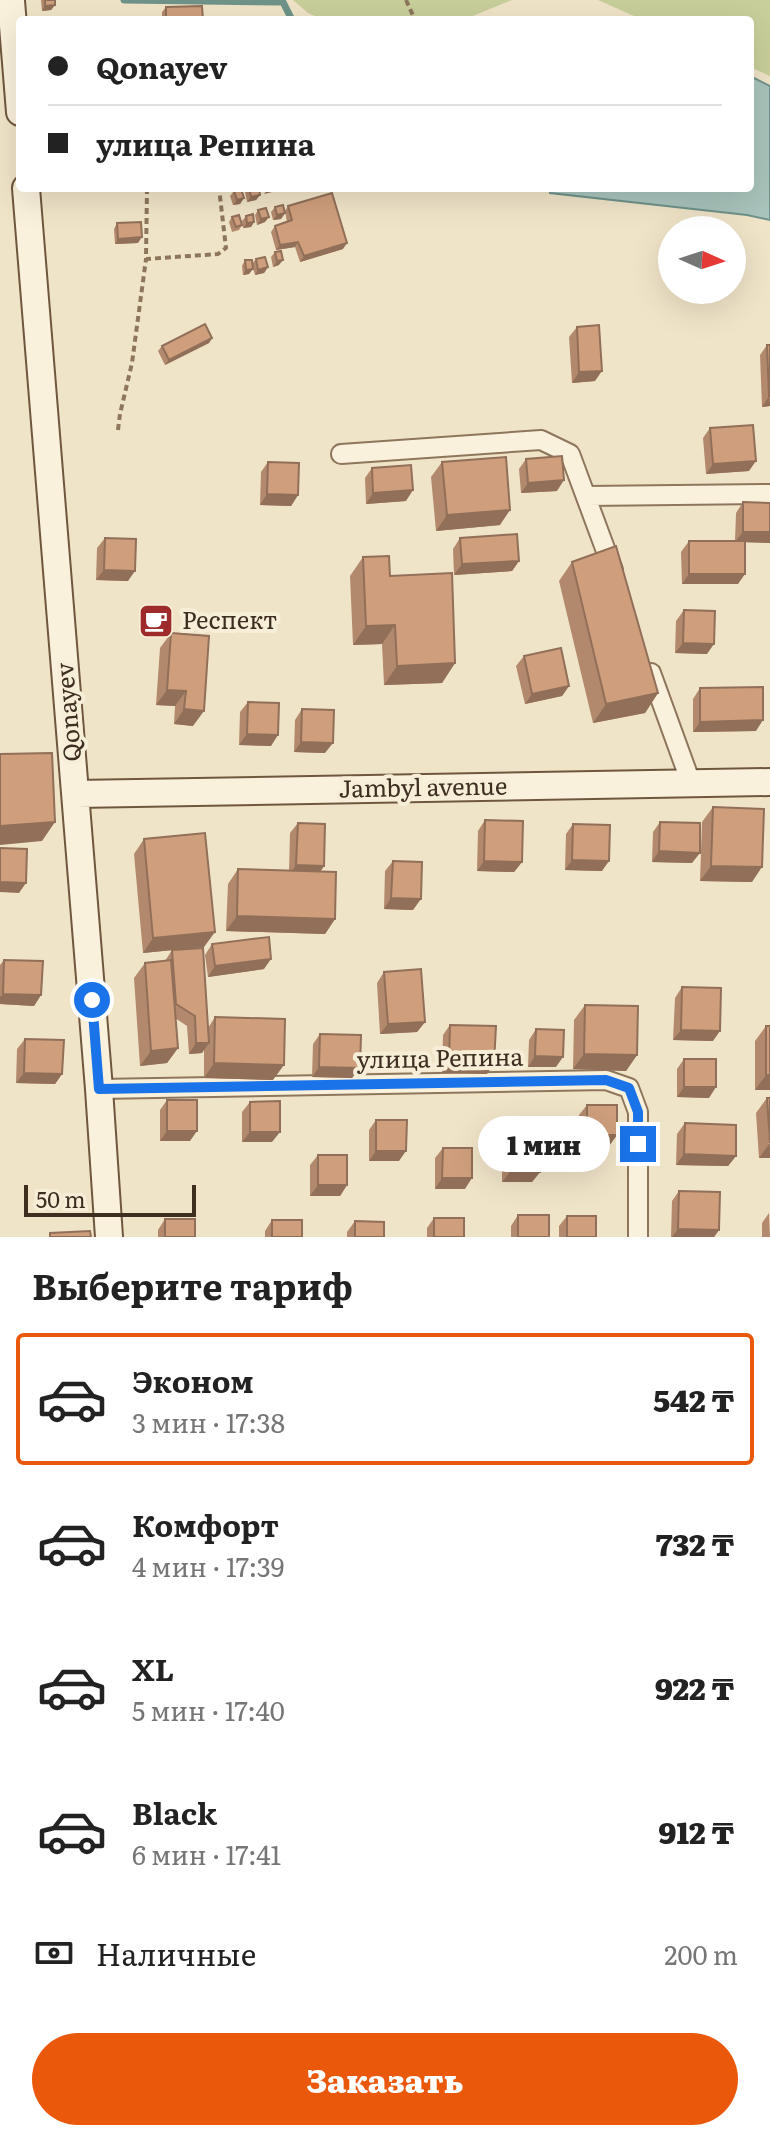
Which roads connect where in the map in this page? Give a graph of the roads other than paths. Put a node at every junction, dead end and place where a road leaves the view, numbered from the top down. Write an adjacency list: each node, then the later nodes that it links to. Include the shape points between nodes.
1 (10, 0): 2 (main road)
2 (16, 67)
3 (26, 192): 11 (main road, Qonayev)
4 (341, 454): 6 (street, via 541,440 570,454)
5 (770, 494): 6 (street)
6 (587, 496): 7 (street)
7 (618, 582)
8 (644, 654): 10 (street)
9 (770, 782): 10 (main road, Jambyl avenue)
10 (691, 783): 11 (main road, Jambyl avenue)
11 (76, 794): 12 (main road, Qonayev)
12 (99, 1089): 13 (main road, Qonayev); 14 (street, улица Репина, via 606,1080 629,1088 638,1112)
13 (109, 1237)
14 (638, 1237)

